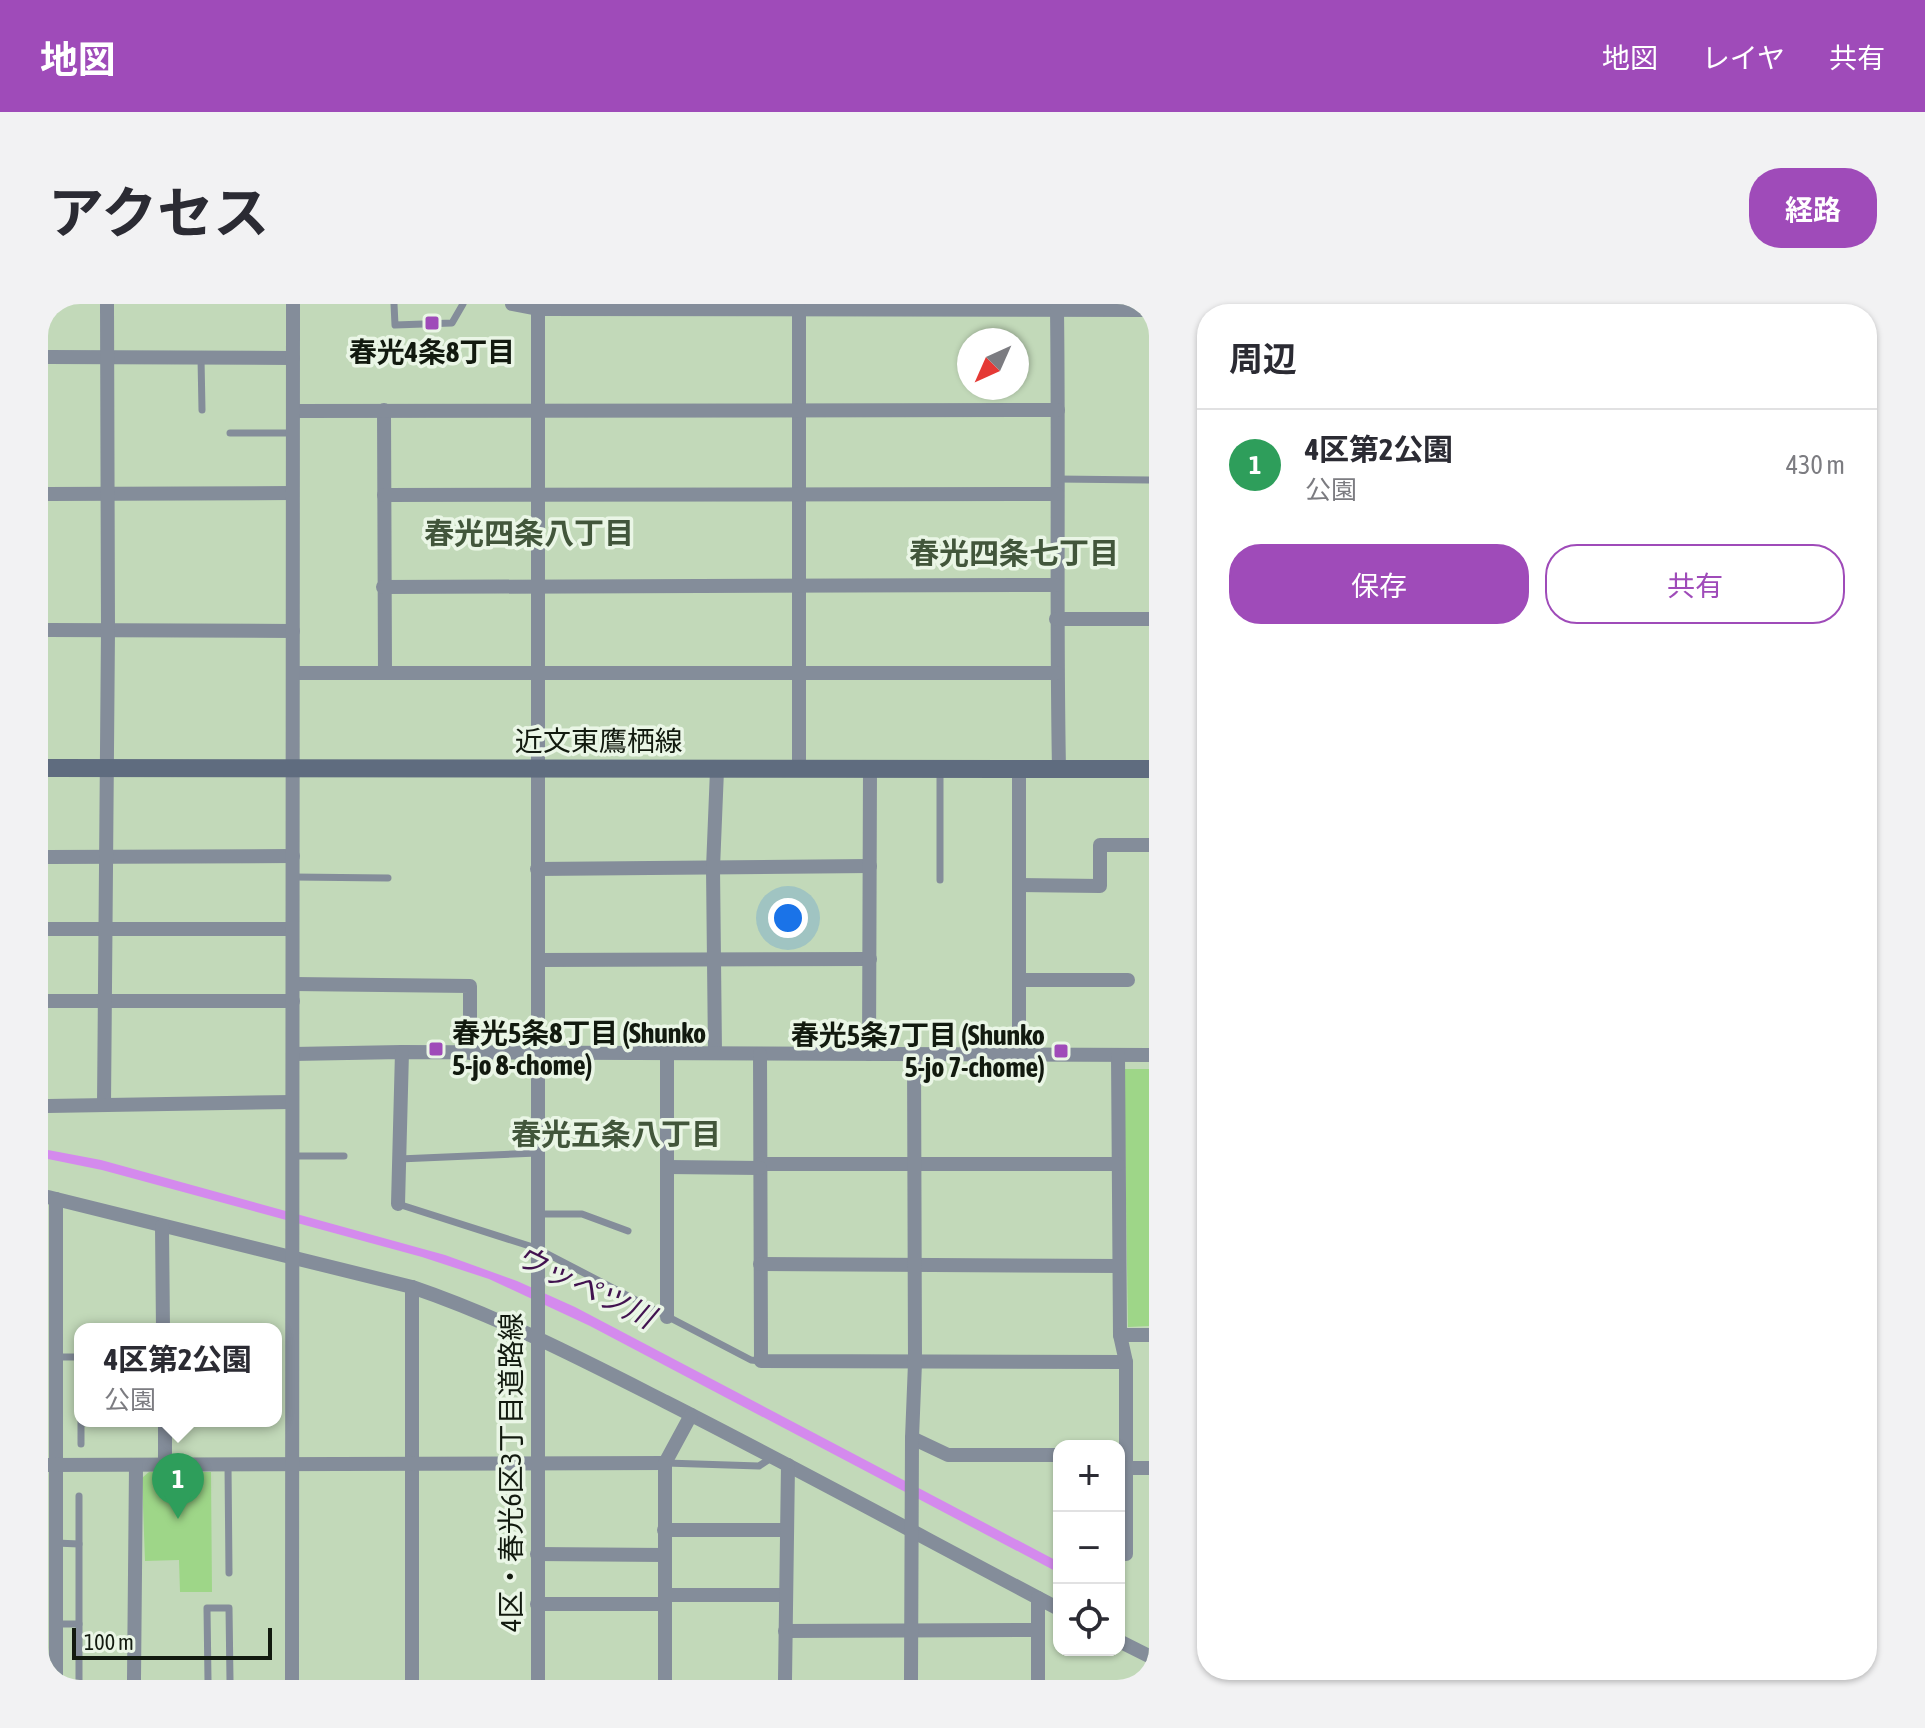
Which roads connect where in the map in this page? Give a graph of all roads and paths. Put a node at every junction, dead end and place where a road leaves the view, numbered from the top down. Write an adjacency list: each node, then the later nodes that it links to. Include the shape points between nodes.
1 (107, 304): 13 (street)
2 (293, 304): 15 (street)
3 (394, 304): 4 (lane, via 395,325 452,323)
4 (463, 304)
5 (512, 304): 6 (street)
6 (538, 306): 7 (street); 19 (street, 4区・春光6区3丁目道路線)
7 (645, 306): 9 (street)
8 (817, 307): 9 (street); 10 (street)
9 (799, 309): 16 (street)
10 (1057, 310): 11 (street); 20 (street)
11 (1149, 310)
12 (48, 357): 13 (street)
13 (108, 357): 14 (street); 28 (street)
14 (201, 358): 15 (street); 17 (lane)
15 (293, 358): 21 (street)
16 (798, 409): 19 (street); 20 (street); 31 (street)
17 (202, 410)
18 (384, 410): 19 (street); 21 (street); 30 (street)
19 (537, 410): 32 (street, 4区・春光6区3丁目道路線)
20 (1058, 410): 24 (street)
21 (293, 411): 23 (street)
22 (230, 433): 23 (lane)
23 (293, 433): 26 (street)
24 (1057, 479): 25 (lane); 29 (street)
25 (1149, 480)
26 (292, 493): 28 (street); 41 (street)
27 (48, 494): 28 (street)
28 (107, 494): 40 (street)
29 (1057, 494): 31 (street); 35 (street)
30 (384, 495): 32 (street); 36 (street)
31 (800, 495): 32 (street); 33 (street)
32 (537, 496): 34 (street, 4区・春光6区3丁目道路線)
33 (799, 584): 34 (street); 35 (street); 45 (street)
34 (537, 585): 36 (street); 44 (street, 4区・春光6区3丁目道路線)
35 (1056, 585): 37 (street)
36 (383, 587): 43 (street)
37 (1056, 619): 38 (street); 46 (street)
38 (1149, 619)
39 (48, 630): 40 (street)
40 (108, 631): 41 (street); 48 (street)
41 (293, 631): 42 (street)
42 (293, 673): 43 (street); 49 (street)
43 (385, 673): 44 (street)
44 (538, 673): 45 (street); 50 (street, 4区・春光6区3丁目道路線)
45 (799, 673): 46 (street); 51 (street)
46 (1057, 673): 55 (street)
47 (48, 768): 48 (street, 近文東鷹栖線)
48 (106, 768): 49 (street, 近文東鷹栖線); 61 (street)
49 (292, 769): 50 (street, 近文東鷹栖線); 59 (street)
50 (539, 769): 57 (street, 近文東鷹栖線); 64 (street, 4区・春光6区3丁目道路線)
51 (799, 769): 52 (street, 近文東鷹栖線); 57 (street, 近文東鷹栖線)
52 (870, 769): 53 (street, 近文東鷹栖線); 62 (street)
53 (940, 769): 54 (street, 近文東鷹栖線); 67 (lane)
54 (1019, 769): 55 (street, 近文東鷹栖線); 68 (street)
55 (1059, 769): 56 (street, 近文東鷹栖線)
56 (1149, 769)
57 (717, 770): 63 (street)
58 (1149, 845): 68 (street, via 1100,845 1100,886)
59 (293, 856): 61 (street); 65 (street)
60 (48, 857): 61 (street)
61 (104, 858): 71 (street)
62 (870, 866): 63 (street); 72 (street)
63 (713, 868): 64 (street); 74 (street)
64 (537, 869): 73 (street, 4区・春光6区3丁目道路線)
65 (293, 877): 66 (lane); 70 (street)
66 (388, 878)
67 (940, 880)
68 (1019, 885): 75 (street)
69 (48, 929): 71 (street)
70 (292, 929): 71 (street); 77 (street)
71 (104, 930): 80 (street)
72 (870, 959): 74 (street); 88 (street)
73 (538, 960): 74 (street); 84 (street, 4区・春光6区3丁目道路線)
74 (715, 960): 85 (street)
75 (1019, 980): 76 (street); 90 (street)
76 (1128, 980)
77 (294, 984): 79 (street); 83 (street, via 470,986)
78 (48, 1001): 80 (street)
79 (293, 1001): 80 (street); 86 (street)
80 (105, 1002): 94 (street)
81 (402, 1052): 83 (street); 86 (street); 99 (street)
82 (667, 1052): 84 (street); 85 (street); 103 (street)
83 (470, 1053): 84 (street)
84 (538, 1053): 96 (street, 4区・春光6区3丁目道路線)
85 (715, 1053): 87 (street)
86 (293, 1054): 93 (street)
87 (760, 1054): 88 (street); 102 (street)
88 (869, 1054): 89 (street)
89 (914, 1054): 90 (street); 100 (street)
90 (1019, 1054): 91 (street)
91 (1118, 1055): 92 (street); 101 (street)
92 (1149, 1055)
93 (292, 1102): 94 (street); 97 (street)
94 (104, 1105): 95 (street)
95 (48, 1106)
96 (537, 1153): 99 (lane); 106 (street, 4区・春光6区3丁目道路線)
97 (292, 1156): 98 (lane); 109 (street)
98 (344, 1156)
99 (399, 1159): 105 (street)
100 (914, 1164): 101 (street); 102 (street); 112 (street)
101 (1118, 1164): 113 (street)
102 (760, 1166): 103 (street); 111 (street)
103 (668, 1167): 115 (street)
104 (52, 1198): 107 (street); 120 (street)
105 (398, 1204): 110 (lane)
106 (536, 1214): 108 (lane, via 582,1214); 110 (street, 4区・春光6区3丁目道路線)
107 (162, 1226): 109 (street); 116 (street)
108 (628, 1231)
109 (292, 1251): 114 (street); 138 (street)
110 (536, 1252): 115 (lane); 117 (street, 4区・春光6区3丁目道路線)
111 (760, 1264): 112 (street); 122 (street)
112 (914, 1265): 113 (street); 124 (street)
113 (1119, 1266): 118 (street)
114 (412, 1287): 117 (street); 139 (street)
115 (667, 1317): 122 (lane)
116 (163, 1323)
117 (538, 1330): 125 (street); 133 (street, 4区・春光6区3丁目道路線)
118 (1120, 1335): 119 (street); 123 (street)
119 (1149, 1335)
120 (56, 1357): 121 (lane); 135 (street)
121 (74, 1357)
122 (761, 1361): 124 (street)
123 (1126, 1362): 124 (street); 132 (street)
124 (915, 1363): 128 (street)
125 (691, 1415): 131 (street); 134 (street)
126 (81, 1427): 129 (lane)
127 (165, 1427): 136 (street)
128 (912, 1438): 130 (street, via 948,1455); 146 (street)
129 (81, 1444)
130 (1053, 1455)
131 (773, 1457): 134 (lane, via 759,1466); 140 (street)
132 (1125, 1459): 142 (street); 150 (street)
133 (538, 1463): 134 (street); 139 (street); 149 (street, 4区・春光6区3丁目道路線)
134 (665, 1463): 144 (street)
135 (52, 1465): 141 (street); 147 (street)
136 (165, 1465): 137 (street); 141 (street)
137 (228, 1465): 138 (street); 152 (lane)
138 (290, 1465): 139 (street); 170 (street)
139 (412, 1465): 171 (street)
140 (788, 1465): 145 (street); 146 (street)
141 (136, 1466): 167 (street)
142 (1149, 1468)
143 (79, 1496): 148 (lane)
144 (664, 1530): 145 (street); 151 (street)
145 (787, 1530): 153 (street)
146 (912, 1531): 154 (street); 160 (street)
147 (56, 1543): 148 (lane); 158 (street)
148 (79, 1544): 159 (lane)
149 (537, 1554): 151 (street); 156 (street, 4区・春光6区3丁目道路線)
150 (1126, 1554)
151 (664, 1555): 155 (street)
152 (229, 1573)
153 (785, 1595): 155 (street); 162 (street)
154 (1038, 1598): 157 (street); 161 (street)
155 (665, 1600): 156 (street); 173 (street)
156 (537, 1604): 172 (street, 4区・春光6区3丁目道路線)
157 (1053, 1606)
158 (56, 1624): 159 (lane); 165 (street)
159 (79, 1624): 166 (lane)
160 (911, 1630): 161 (street); 162 (street); 175 (street)
161 (1038, 1630): 176 (street)
162 (785, 1631): 174 (street)
163 (1125, 1644): 164 (street)
164 (1149, 1656)
165 (56, 1680)
166 (79, 1680)
167 (134, 1680)
168 (208, 1680): 169 (lane, via 207,1608 229,1608)
169 (230, 1680)
170 (292, 1680)
171 (412, 1680)
172 (538, 1680)
173 (665, 1680)
174 (785, 1680)
175 (911, 1680)
176 (1038, 1680)

